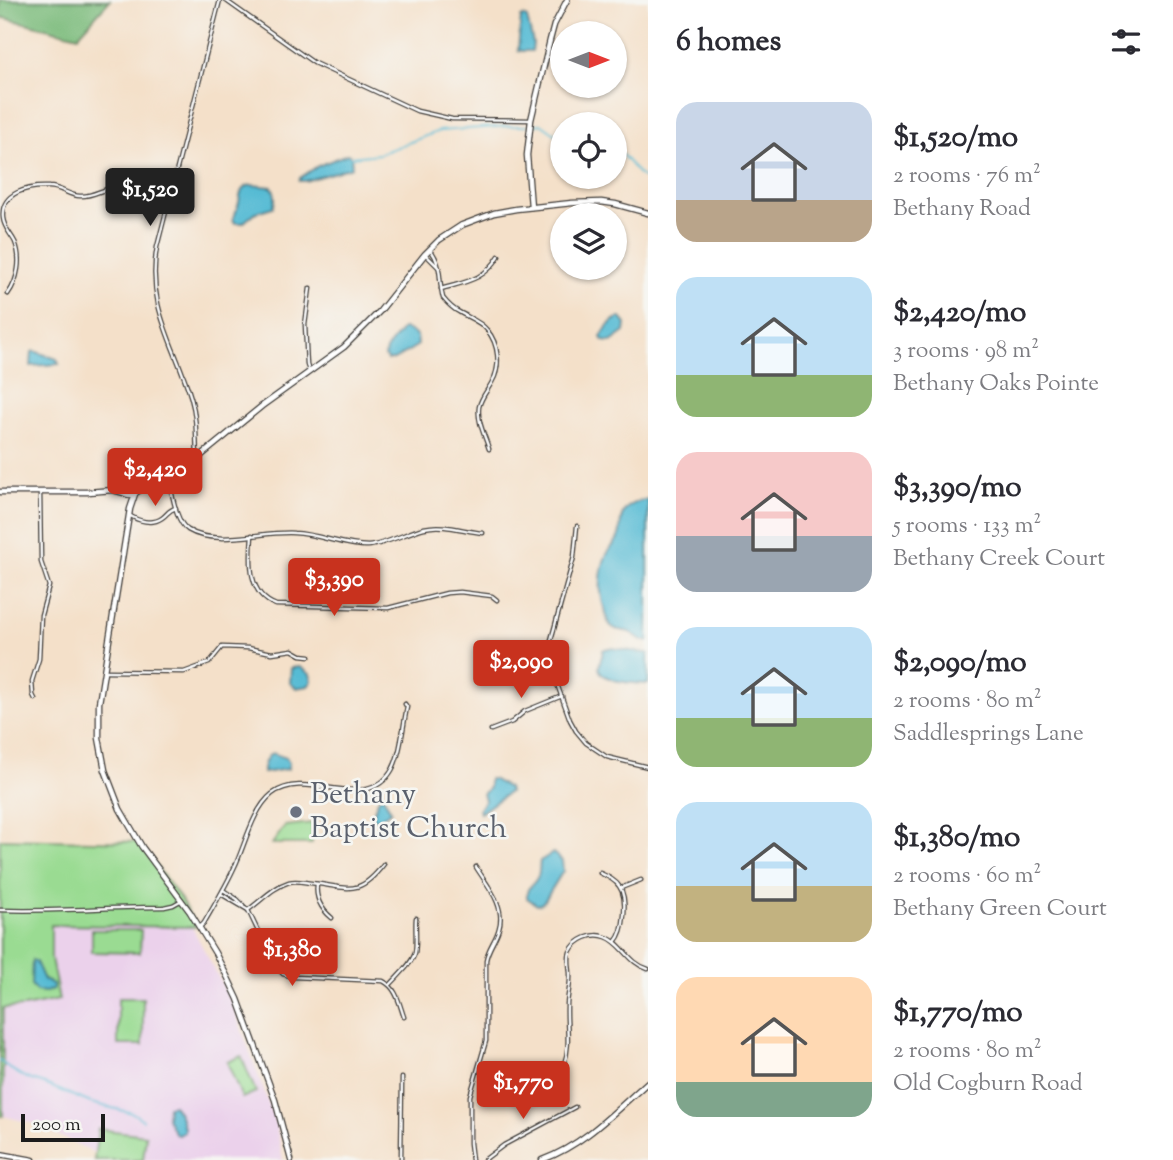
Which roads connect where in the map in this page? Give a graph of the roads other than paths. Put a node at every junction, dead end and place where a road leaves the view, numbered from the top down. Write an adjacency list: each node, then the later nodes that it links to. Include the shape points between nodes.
1 (220, 0): 5 (street)
2 (225, 0): 4 (street, via 320,66 417,111 452,119)
3 (567, 0): 4 (street, via 552,33)
4 (531, 120): 8 (street, via 527,155)
5 (170, 196): 7 (street, via 124,186 80,197 48,187 19,191); 19 (street, via 155,259 154,290 193,405)
6 (0, 201): 7 (street)
7 (5, 203): 16 (street, via 3,222 16,244 18,258 16,281)
8 (531, 207): 9 (street, via 601,202); 10 (street, via 475,219)
9 (648, 213)
10 (429, 249): 11 (street); 13 (street)
11 (425, 254): 13 (street); 17 (street, via 368,325)
12 (499, 256): 15 (street, via 479,277)
13 (439, 268): 15 (street)
14 (310, 288): 17 (street, via 304,325)
15 (441, 289): 18 (street, via 444,300 483,326 495,344 497,371 479,410)
16 (8, 294)
17 (309, 372): 19 (street)
18 (489, 449)
19 (197, 459): 20 (street)
20 (166, 477): 21 (street); 27 (street); 28 (street)
21 (135, 478): 22 (street); 27 (street, via 139,483)
22 (124, 480): 23 (street); 26 (street)
23 (104, 491): 25 (street); 26 (street)
24 (0, 492): 25 (street)
25 (40, 492): 37 (street, via 41,562 49,586 32,681)
26 (124, 493): 27 (street); 29 (street)
27 (136, 493): 29 (street)
28 (176, 508): 29 (street, via 159,520 146,522); 32 (street, via 182,524 196,533)
29 (129, 512): 35 (street)
30 (577, 526): 36 (street, via 574,557 548,652)
31 (483, 533): 32 (street, via 426,528 369,546 295,533)
32 (251, 535): 33 (street, via 254,585 276,605 388,608 460,592)
33 (497, 600)
34 (310, 656): 35 (street, via 292,650 272,653 222,648 209,663 184,672)
35 (104, 671): 48 (street, via 99,727 108,780 142,847)
36 (562, 696): 39 (street); 40 (street, via 576,731 592,748 607,757)
37 (35, 699)
38 (405, 704): 47 (street, via 396,762 384,780 365,790 299,785 272,794 258,812)
39 (491, 730)
40 (648, 767)
41 (384, 864): 45 (street, via 358,887)
42 (476, 867): 66 (street, via 497,901 501,918 486,960 486,1041 470,1096)
43 (600, 873): 46 (street)
44 (641, 880): 46 (street)
45 (317, 884): 49 (street, via 289,882); 51 (street, via 319,904)
46 (621, 888): 54 (street, via 623,927)
47 (222, 892): 49 (street); 53 (street)
48 (182, 900): 50 (street, via 164,906); 53 (street)
49 (247, 909): 56 (street, via 274,965 284,974)
50 (0, 910)
51 (332, 918)
52 (416, 918): 56 (street, via 413,957)
53 (200, 927): 64 (street, via 238,999)
54 (615, 942): 55 (street); 58 (street, via 591,936 579,941 569,955)
55 (648, 970)
56 (390, 985): 57 (street)
57 (404, 1017)
58 (564, 1064)
59 (401, 1077): 65 (street)
60 (648, 1082): 68 (street, via 586,1136)
61 (575, 1107): 67 (street)
62 (0, 1154): 63 (street)
63 (33, 1160)
64 (292, 1160)
65 (401, 1160)
66 (472, 1160)
67 (484, 1160)
68 (541, 1160)

